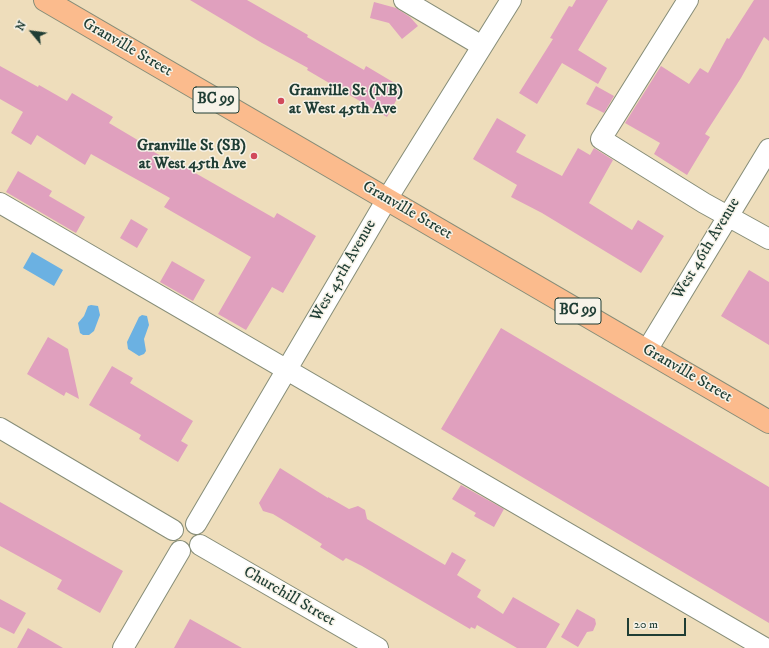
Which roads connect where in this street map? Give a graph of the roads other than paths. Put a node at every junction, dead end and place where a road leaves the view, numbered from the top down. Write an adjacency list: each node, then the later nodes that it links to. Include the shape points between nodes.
1 (45, 0): 7 (highway, Granville Street / BC 99)
2 (404, 0): 5 (street)
3 (511, 0): 5 (street, West 45th Avenue)
4 (688, 0): 9 (street, via 601,139)
5 (482, 46): 7 (street, West 45th Avenue)
6 (769, 149): 9 (street, West 46th Avenue)
7 (387, 199): 11 (highway, Granville Street / BC 99); 12 (street, West 45th Avenue)
8 (0, 202): 12 (street)
9 (727, 217): 10 (street); 11 (street, West 46th Avenue)
10 (769, 240)
11 (646, 350): 13 (highway, Granville Street / BC 99)
12 (286, 370): 15 (street, West 45th Avenue); 21 (street)
13 (769, 422)
14 (0, 428): 16 (street)
15 (196, 524): 16 (street, via 181,522); 17 (street, via 202,531)
16 (173, 530): 18 (street, via 173,544)
17 (200, 545): 18 (street, via 193,551); 20 (street, Churchill Street)
18 (180, 551): 19 (street)
19 (123, 648)
20 (378, 648)
21 (765, 648)

